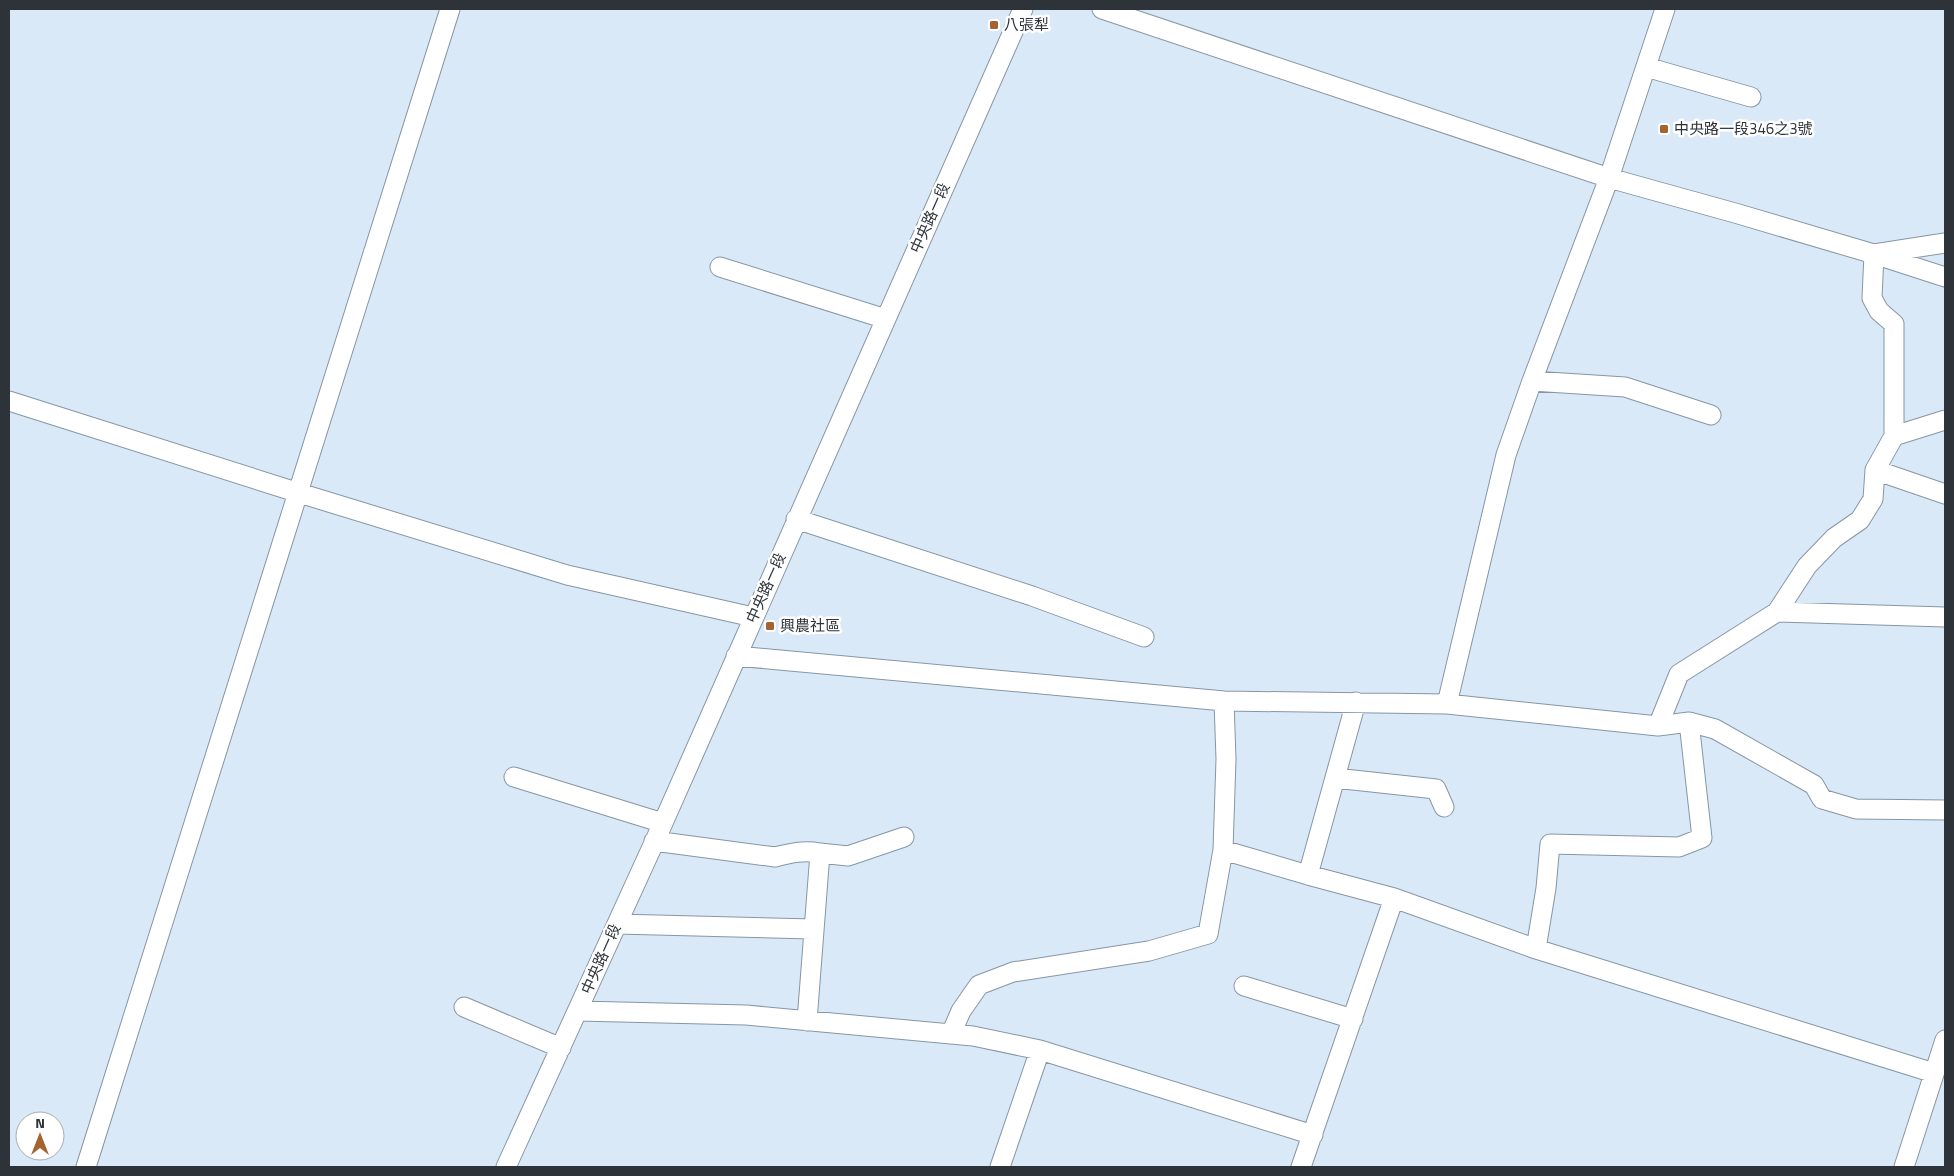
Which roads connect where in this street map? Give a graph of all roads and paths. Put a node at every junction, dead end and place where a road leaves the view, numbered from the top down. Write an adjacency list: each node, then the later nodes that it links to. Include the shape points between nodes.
1 (450, 9): 19 (street)
2 (1023, 9): 12 (street, 中央路一段)
3 (1102, 9): 7 (street)
4 (1665, 9): 5 (street)
5 (1646, 67): 6 (street); 7 (street)
6 (1750, 97)
7 (1609, 178): 9 (street); 13 (street)
8 (1945, 243): 9 (street)
9 (1874, 254): 11 (street); 17 (street, via 1872,298 1879,311 1894,324)
10 (720, 267): 12 (street)
11 (1945, 277)
12 (886, 319): 21 (street, 中央路一段)
13 (1532, 381): 15 (street, via 1625,387); 29 (street, via 1506,455)
14 (9, 401): 19 (street)
15 (1711, 415)
16 (1945, 420): 17 (street)
17 (1894, 436): 18 (street)
18 (1875, 470): 20 (street); 22 (street, via 1873,499 1860,520 1834,538 1807,566)
19 (296, 492): 23 (street, via 567,575); 57 (street)
20 (1945, 494)
21 (796, 519): 23 (street, 中央路一段); 25 (street, via 1032,596)
22 (1778, 612): 24 (street); 31 (street, via 1679,674)
23 (753, 617): 26 (street, 中央路一段)
24 (1945, 618)
25 (1144, 638)
26 (736, 656): 27 (street); 36 (street, 中央路一段)
27 (1224, 701): 28 (street); 39 (street, via 1226,759)
28 (1356, 702): 29 (street); 33 (street)
29 (1447, 704): 31 (street)
30 (1689, 722): 31 (street); 35 (street, via 1715,730 1814,785 1822,799 1856,809); 45 (street, via 1702,838 1679,847 1550,844)
31 (1658, 726)
32 (514, 777): 36 (street)
33 (1336, 778): 34 (street, via 1436,789); 41 (street)
34 (1444, 807)
35 (1945, 810)
36 (663, 823): 38 (street, 中央路一段)
37 (904, 837): 40 (street, via 848,856)
38 (654, 841): 40 (street, via 775,857 808,851); 43 (street, 中央路一段)
39 (1222, 850): 41 (street); 51 (street, via 1208,934 1149,951 1013,972 979,985 961,1011)
40 (820, 854): 44 (street)
41 (1308, 875): 42 (street)
42 (1394, 898): 45 (street); 49 (street)
43 (617, 924): 44 (street); 48 (street, 中央路一段)
44 (813, 929): 50 (street)
45 (1536, 949): 55 (street)
46 (1244, 986): 49 (street)
47 (464, 1007): 53 (street)
48 (578, 1012): 50 (street, via 746,1015); 53 (street, 中央路一段)
49 (1352, 1019): 56 (street)
50 (806, 1020): 51 (street)
51 (951, 1034): 54 (street)
52 (1945, 1040): 55 (street)
53 (561, 1048): 58 (street, 中央路一段)
54 (1040, 1050): 56 (street); 59 (street)
55 (1934, 1073): 61 (street)
56 (1313, 1135): 60 (street)
57 (86, 1167)
58 (506, 1167)
59 (1000, 1167)
60 (1301, 1167)
61 (1904, 1167)

